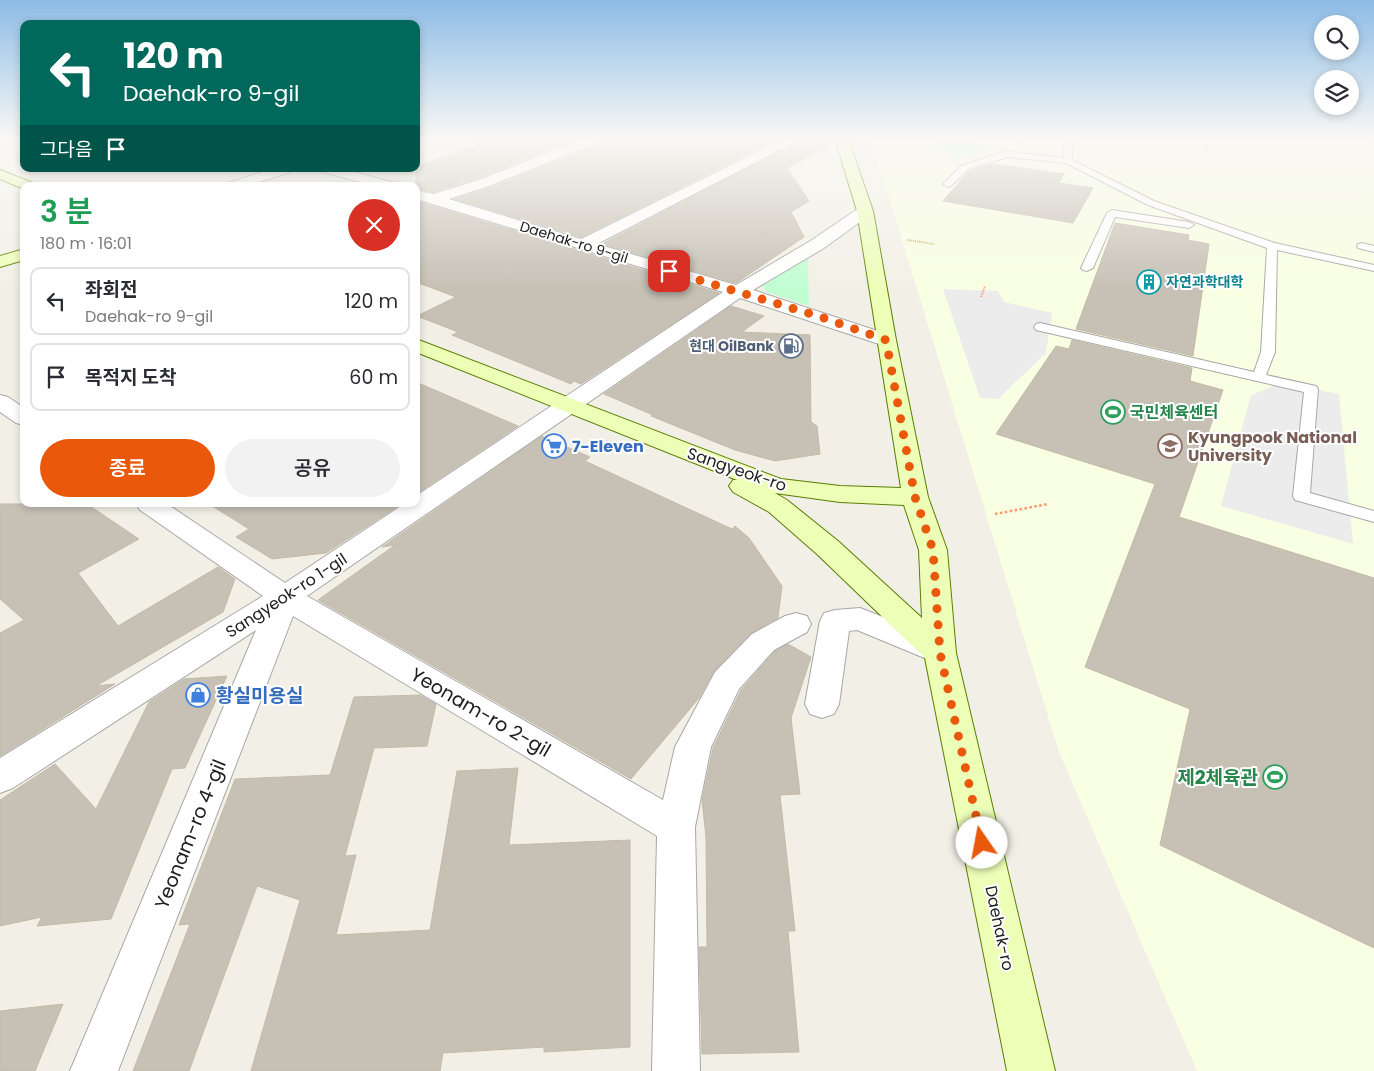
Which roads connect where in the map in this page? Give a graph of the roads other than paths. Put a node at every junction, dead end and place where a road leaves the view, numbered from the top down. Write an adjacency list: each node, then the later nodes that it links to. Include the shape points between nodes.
1 (462, 189): 6 (street)
2 (696, 189): 9 (street)
3 (858, 189): 7 (main road, Daehak-ro)
4 (1123, 189): 8 (lane, via 1151,203)
5 (420, 195): 6 (street, Daehak-ro 9-gil)
6 (434, 198): 9 (street, Daehak-ro 9-gil)
7 (865, 211): 17 (street, via 818,244); 19 (main road, Daehak-ro)
8 (1227, 230): 10 (lane); 15 (lane, via 1112,213)
9 (582, 246): 17 (street, Daehak-ro 9-gil)
10 (1272, 246): 16 (lane); 21 (lane, via 1268,352)
11 (1362, 246): 12 (lane)
12 (1374, 249)
13 (20, 255): 14 (main road)
14 (0, 262)
15 (1087, 268)
16 (1374, 268)
17 (738, 291): 19 (street, Daehak-ro 9-gil); 23 (street)
18 (1040, 327): 21 (lane)
19 (886, 340): 26 (main road, Daehak-ro)
20 (420, 347): 23 (main road, Sangyeok-ro)
21 (1258, 378): 30 (lane, via 1311,389 1301,496)
22 (0, 402): 24 (street)
23 (567, 406): 25 (main road, Sangyeok-ro); 27 (street, Sangyeok-ro 1-gil)
24 (20, 415)
25 (674, 447): 26 (main road, Sangyeok-ro, via 777,486 840,494); 33 (main road, via 778,506)
26 (915, 497): 33 (main road, Daehak-ro, via 933,550)
27 (420, 506)
28 (153, 507): 31 (street, Yeonam-ro 2-gil)
29 (418, 507): 31 (street, Sangyeok-ro 1-gil)
30 (1374, 517)
31 (285, 597): 35 (street, Sangyeok-ro 1-gil); 36 (street, Yeonam-ro 2-gil); 37 (street, Yeonam-ro 4-gil)
32 (796, 624): 36 (street, via 763,642 727,681 693,747)
33 (940, 653): 34 (street, via 860,620 835,621); 39 (main road, Daehak-ro)
34 (822, 704)
35 (0, 777)
36 (676, 827): 38 (street)
37 (94, 1071)
38 (676, 1071)
39 (1031, 1071)

